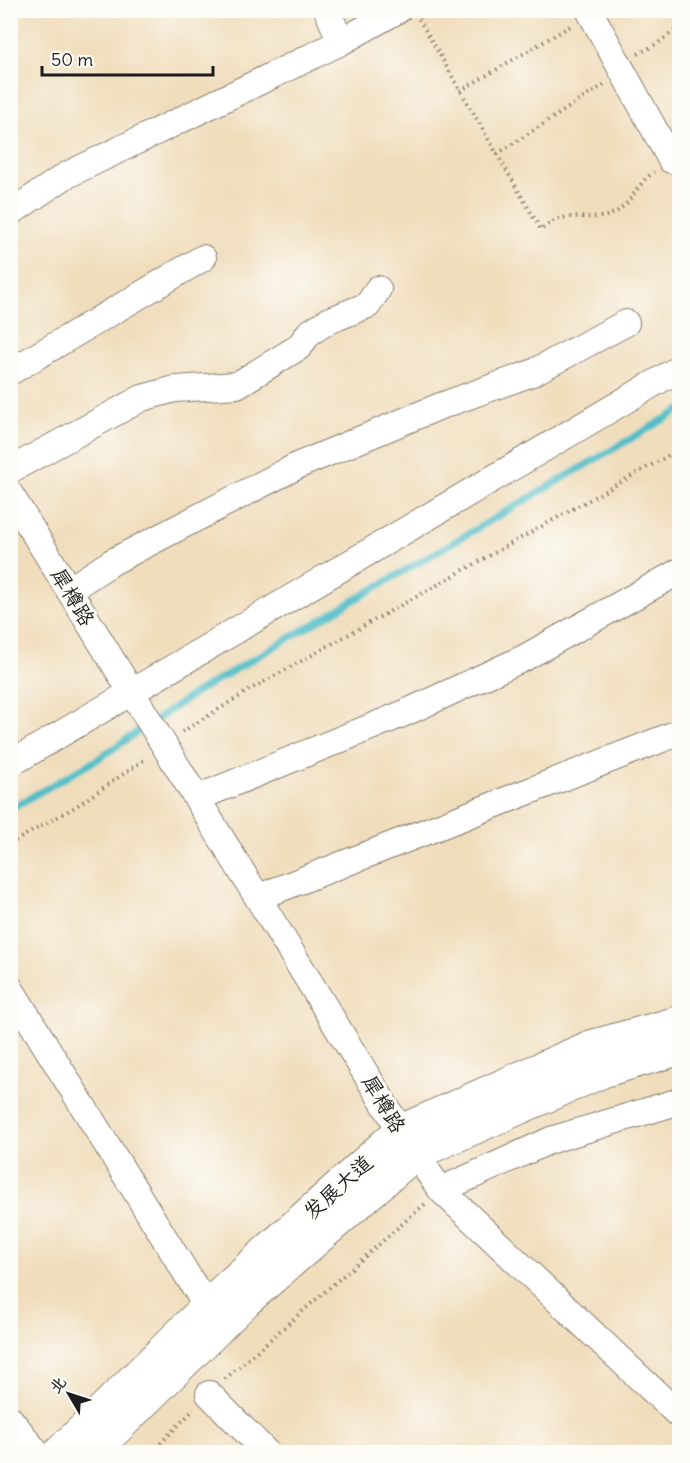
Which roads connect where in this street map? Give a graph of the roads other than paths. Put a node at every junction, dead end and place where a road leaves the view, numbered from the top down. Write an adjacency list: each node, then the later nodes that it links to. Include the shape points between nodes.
1 (327, 10): 4 (street)
2 (398, 10): 4 (street)
3 (590, 12): 5 (street)
4 (341, 42): 6 (street, via 65,176)
5 (671, 160)
6 (10, 213)
7 (203, 258): 11 (street)
8 (378, 289): 12 (street, via 368,304 327,321 309,333 299,347 237,385 176,389 142,398)
9 (626, 323): 15 (street, via 532,373 299,465 112,562)
10 (680, 368): 16 (street)
11 (10, 372)
12 (10, 470)
13 (10, 494): 15 (street, 犀樽路)
14 (680, 571): 19 (street, via 513,663 405,713)
15 (69, 590): 16 (street, 犀樽路)
16 (134, 696): 18 (street); 19 (street, 犀樽路)
17 (680, 732): 20 (street)
18 (10, 764)
19 (197, 798): 20 (street, 犀樽路)
20 (259, 897): 25 (street, 犀樽路)
21 (10, 988): 27 (street)
22 (680, 1022): 25 (main road, 发展大道, via 589,1047)
23 (680, 1049): 25 (main road, 发展大道, via 604,1071)
24 (680, 1101): 26 (street, via 551,1140)
25 (407, 1142): 26 (street, 犀樽路); 27 (main road, 发展大道); 33 (main road, 发展大道)
26 (441, 1190): 29 (street, 犀樽路)
27 (207, 1308): 32 (main road, 发展大道)
28 (209, 1394): 34 (street)
29 (680, 1416)
30 (10, 1419): 31 (street)
31 (36, 1452)
32 (60, 1452)
33 (93, 1452)
34 (266, 1452)

